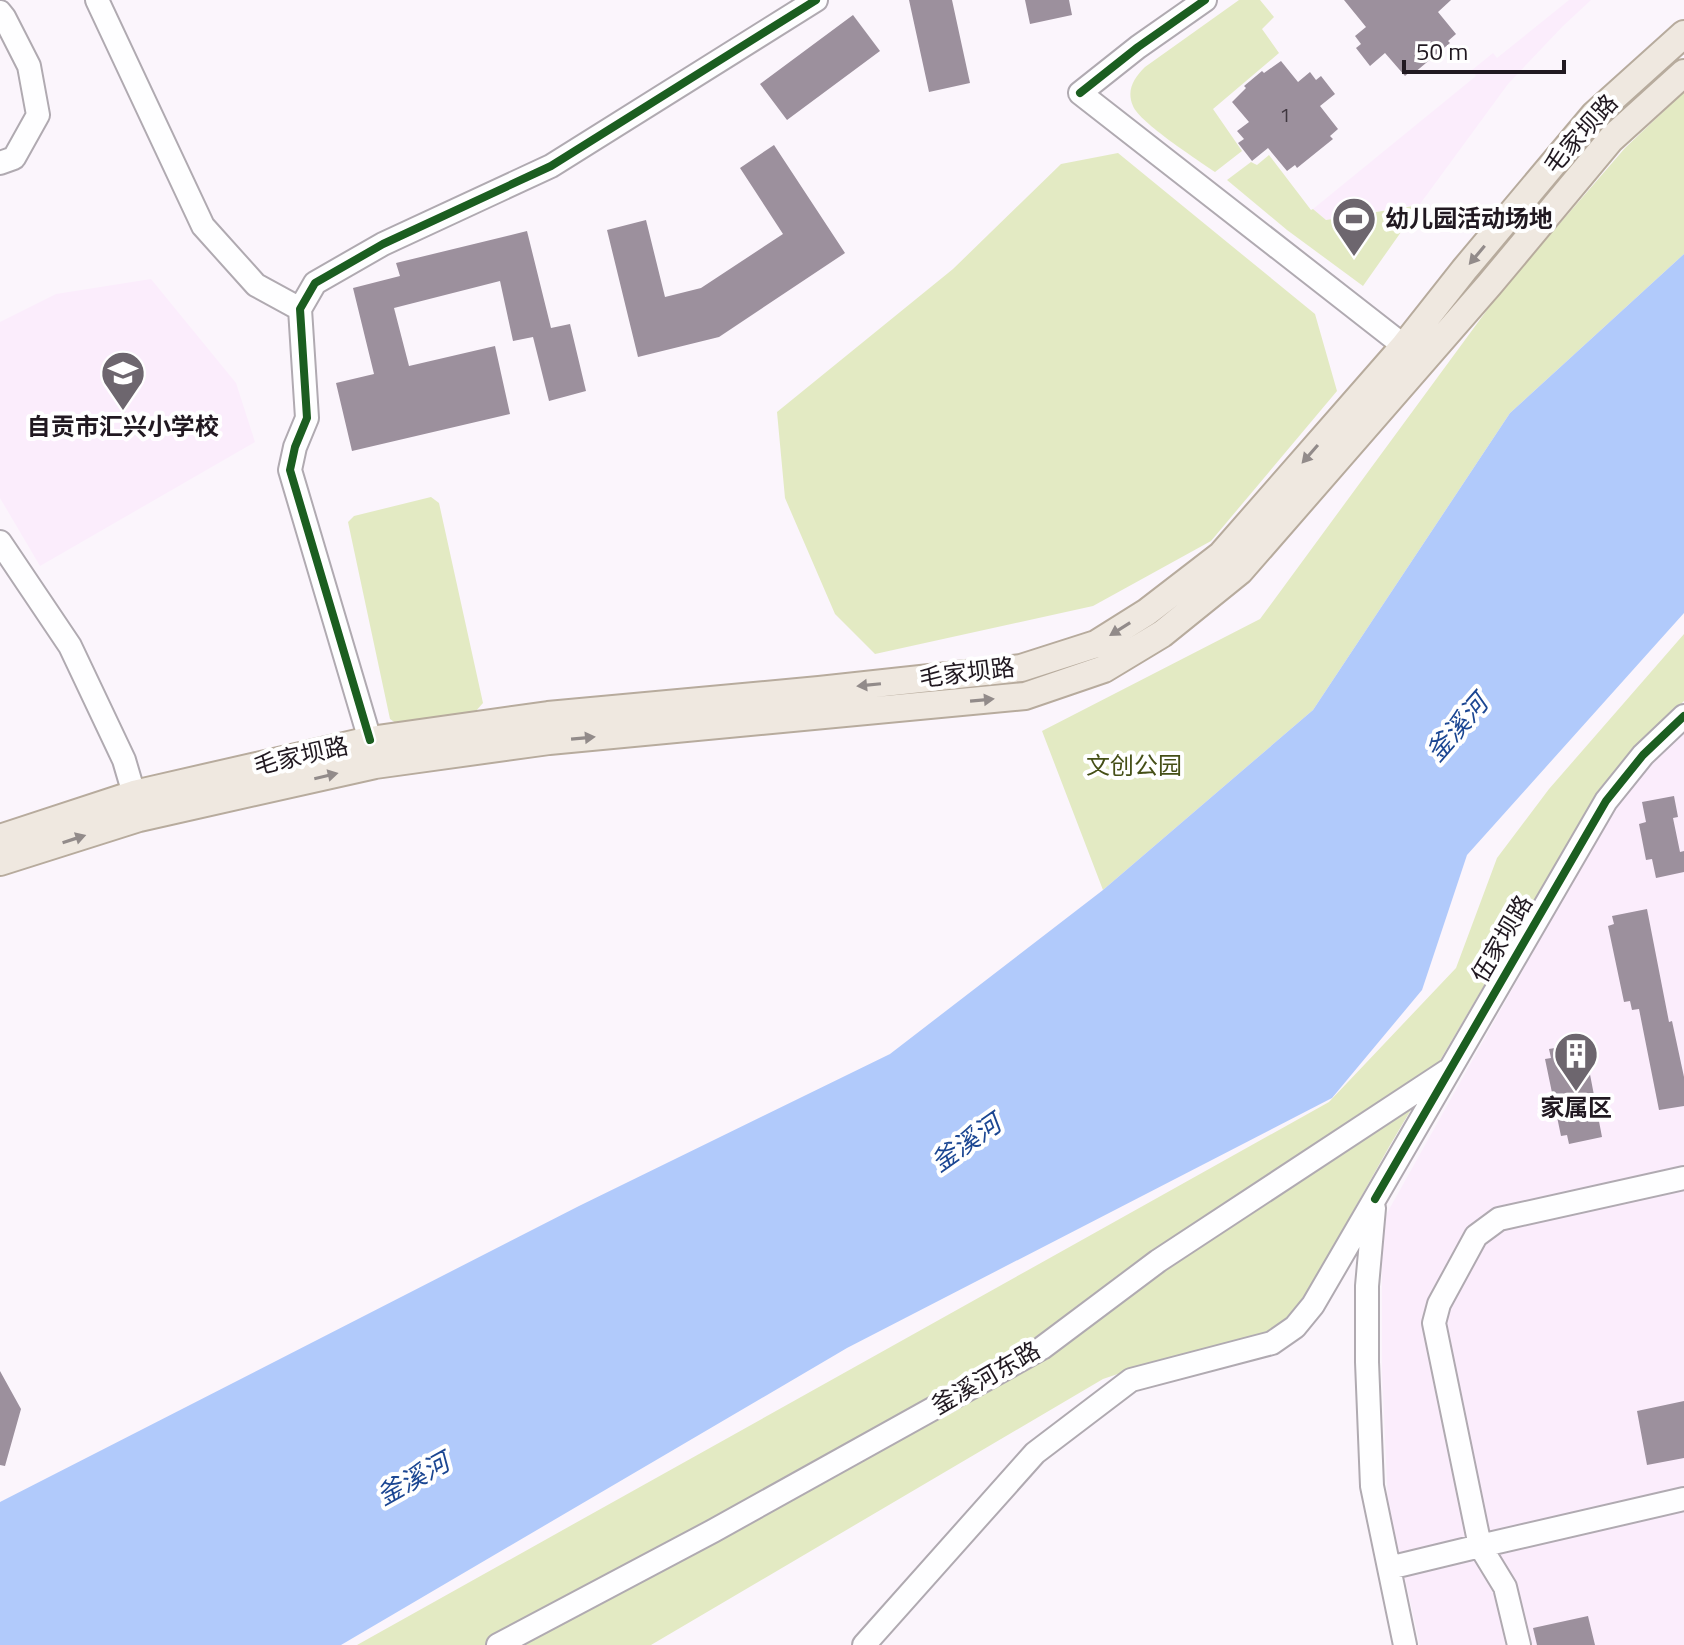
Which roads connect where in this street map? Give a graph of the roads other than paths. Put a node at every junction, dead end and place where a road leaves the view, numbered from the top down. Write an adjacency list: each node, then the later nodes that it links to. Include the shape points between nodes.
1 (97, 0): 8 (street, via 203,226 256,285)
2 (816, 0): 8 (street, via 551,166 383,244 315,283)
3 (1205, 0): 9 (street, via 1080,93)
4 (0, 12): 7 (street, via 29,66 38,115 14,158)
5 (1684, 34): 9 (main road, 毛家坝路, one-way to 9, via 1594,115)
6 (1684, 73): 15 (main road, 毛家坝路, one-way to 6, via 139,818 375,765 549,741 1025,696 1104,669 1162,634 1240,571 1611,139)
7 (0, 163)
8 (300, 309): 12 (street, via 307,418 290,470)
9 (1404, 346): 12 (main road, 毛家坝路, one-way to 12, via 1221,555 1096,644 1021,668 548,715)
10 (0, 542): 13 (street, via 70,646 124,760)
11 (1684, 716): 16 (street, 伍家坝路, via 1606,801)
12 (370, 740): 13 (main road, 毛家坝路)
13 (134, 794): 14 (main road, 毛家坝路)
14 (0, 838)
15 (0, 862)
16 (1449, 1069): 18 (street, 伍家坝路); 22 (street, 釜溪河东路, via 1158,1261 1042,1348)
17 (1684, 1178): 20 (street, via 1515,1214 1476,1236 1434,1323)
18 (1375, 1199): 21 (street, via 1367,1362 1372,1486); 23 (street, 伍家坝路, via 1295,1327 1272,1343 1131,1380 1035,1453)
19 (1684, 1499): 20 (street)
20 (1480, 1546): 21 (street); 25 (street, via 1505,1587)
21 (1389, 1568): 24 (street)
22 (498, 1645)
23 (864, 1645)
24 (1405, 1645)
25 (1519, 1645)

